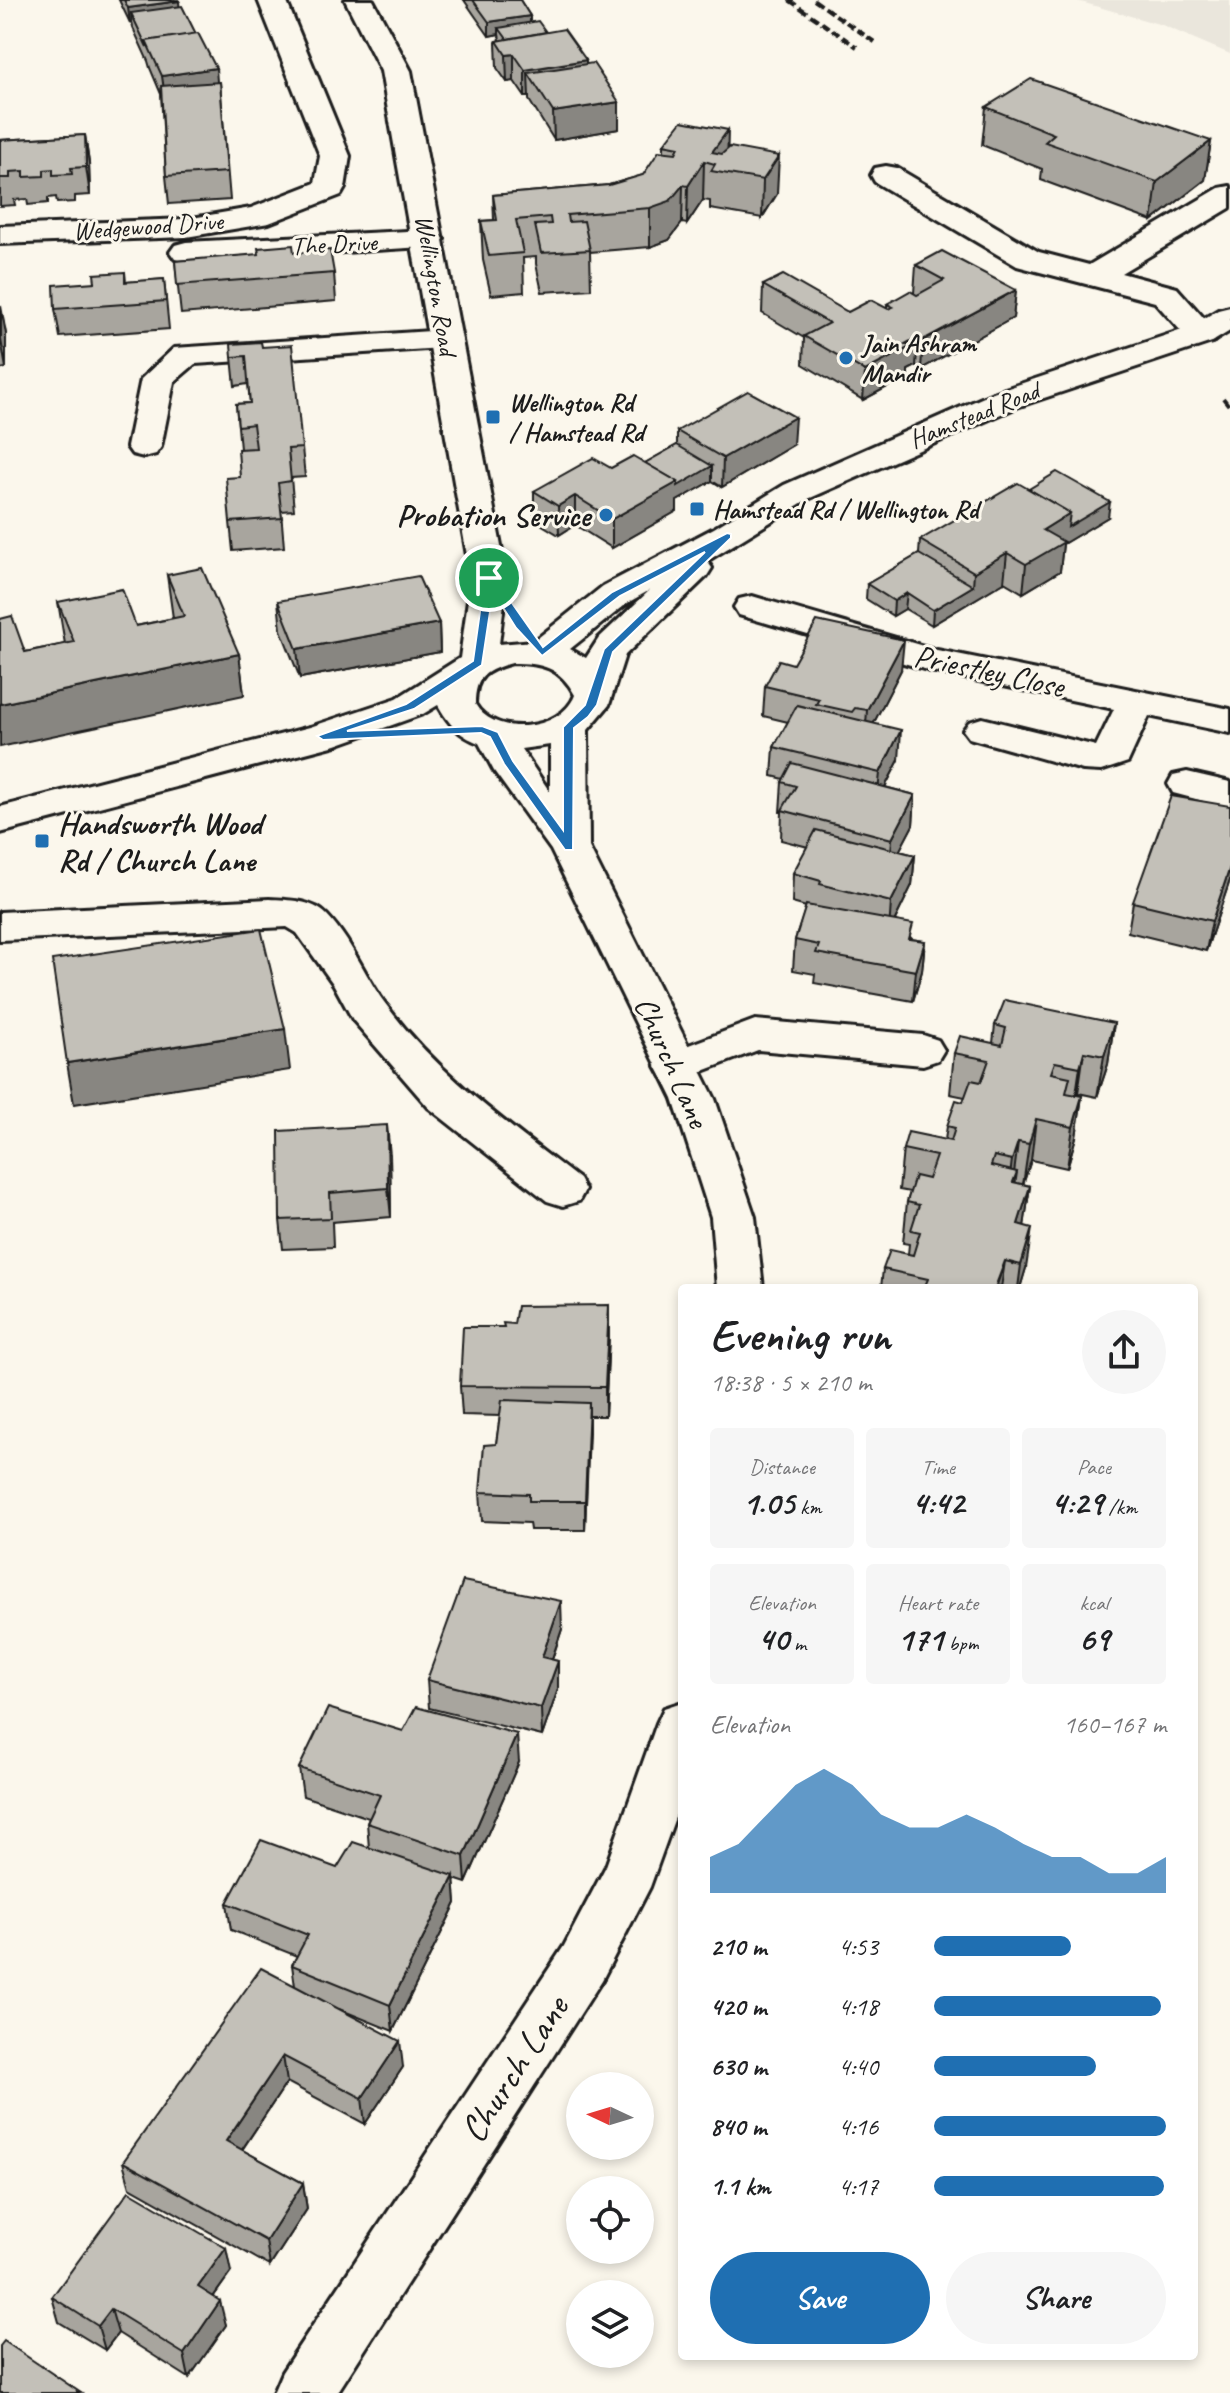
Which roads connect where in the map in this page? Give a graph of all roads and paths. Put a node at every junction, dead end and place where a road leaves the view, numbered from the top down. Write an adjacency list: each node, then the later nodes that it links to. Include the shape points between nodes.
1 (272, 0): 5 (main road, Wedgewood Drive, via 335,156 330,188 258,216 186,228)
2 (359, 0): 6 (main road, Wellington Road, via 396,71)
3 (886, 175): 8 (main road, via 1028,259)
4 (1230, 195): 8 (main road)
5 (0, 235)
6 (428, 239): 7 (main road, The Drive); 10 (main road, Wellington Road)
7 (0, 263)
8 (1094, 276): 9 (main road, via 1166,295)
9 (1216, 326): 12 (main road, Hamstead Road, via 1005,400 920,436 796,492)
10 (446, 340): 11 (main road, via 186,355 158,379); 13 (main road, Wellington Road)
11 (144, 447)
12 (727, 536): 15 (main road, Hamstead Road, via 616,594); 17 (main road, Hamstead Road, via 608,651)
13 (489, 578): 15 (main road, Wellington Road); 16 (main road, Wellington Road)
14 (752, 607): 18 (main road, Priestley Close, via 931,660)
15 (542, 653): 16 (main road, via 505,653); 17 (main road, via 581,669)
16 (471, 668): 22 (main road, via 455,689 455,701 460,713); 23 (main road, via 410,706)
17 (593, 694): 20 (main road, via 584,715)
18 (1136, 702): 19 (main road, Priestley Close); 21 (main road, via 1114,753 1101,759)
19 (1230, 721)
20 (569, 727): 22 (main road, via 533,737); 27 (main road, Church Lane)
21 (982, 730)
22 (488, 732): 23 (main road); 27 (main road, Church Lane)
23 (323, 736): 26 (main road)
24 (1187, 784): 25 (main road)
25 (1230, 795)
26 (0, 820)
27 (569, 847): 30 (main road, Church Lane)
28 (0, 926): 31 (main road, via 295,914 311,923 368,1010 444,1097)
29 (923, 1050): 30 (main road, via 755,1035)
30 (677, 1066): 32 (main road, Church Lane, via 694,1099 733,1217)
31 (563, 1190)
32 (740, 1284)
33 (678, 1735): 34 (main road, Church Lane, via 631,1871 583,1963)
34 (303, 2393)

